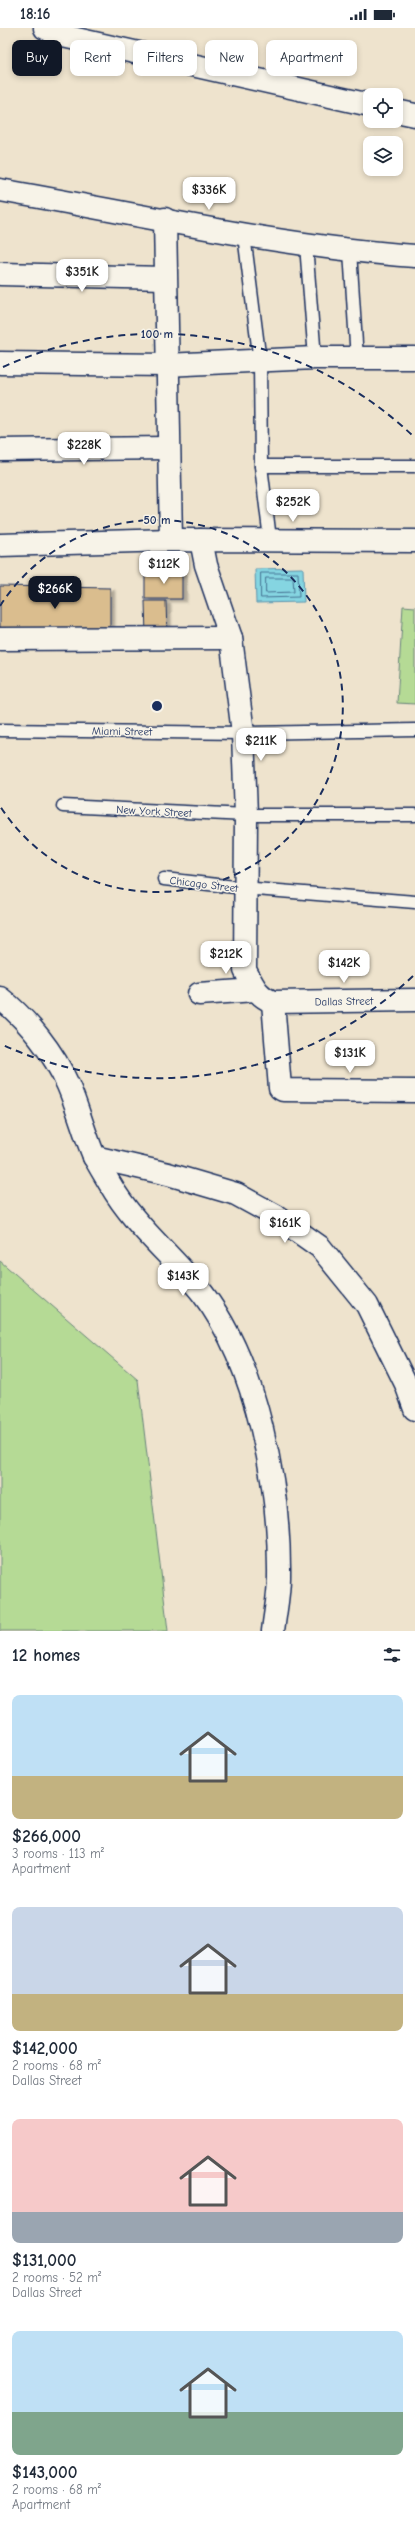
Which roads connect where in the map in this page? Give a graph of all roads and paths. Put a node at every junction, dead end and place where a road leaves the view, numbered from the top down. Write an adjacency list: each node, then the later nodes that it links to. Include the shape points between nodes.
1 (45, 28): 2 (street, via 63,36)
2 (363, 103)
3 (403, 112): 4 (street)
4 (415, 115)
5 (0, 190): 6 (street)
6 (165, 219): 7 (street); 12 (street)
7 (244, 235): 8 (street); 16 (lane)
8 (306, 245): 9 (street); 13 (lane)
9 (350, 251): 10 (street); 15 (lane)
10 (415, 256)
11 (0, 274): 12 (street)
12 (164, 278): 18 (street)
13 (315, 358): 15 (street); 16 (street)
14 (415, 358): 15 (street)
15 (357, 359)
16 (260, 362): 18 (street); 21 (lane)
17 (0, 363): 18 (street)
18 (166, 365): 19 (street)
19 (167, 448): 20 (street); 24 (street)
20 (0, 450)
21 (261, 466): 22 (lane); 23 (lane)
22 (415, 466)
23 (270, 539): 25 (street); 26 (street)
24 (170, 540): 25 (street); 27 (street)
25 (201, 540): 28 (street, via 206,565)
26 (415, 541)
27 (0, 545)
28 (231, 638): 29 (street); 32 (street)
29 (0, 639)
30 (0, 730): 32 (lane, Miami Street)
31 (415, 730): 32 (lane, Miami Street)
32 (243, 733): 34 (street)
33 (63, 806): 34 (lane, New York Street)
34 (246, 815): 35 (lane, New York Street); 37 (street)
35 (415, 815)
36 (164, 879): 37 (lane, Chicago Street)
37 (244, 888): 38 (lane, Chicago Street); 39 (street, via 245,970)
38 (415, 902)
39 (255, 990): 40 (street); 43 (street)
40 (199, 994)
41 (0, 998): 45 (street, via 45,1046 68,1085)
42 (415, 1000): 43 (street, Dallas Street)
43 (273, 1002): 44 (street, via 280,1084 283,1090)
44 (415, 1092)
45 (94, 1157): 46 (street, via 168,1174 236,1194 276,1216 320,1248 367,1305 406,1384); 47 (street, via 123,1207 204,1295 236,1346 256,1405 278,1510 280,1579)
46 (415, 1409)
47 (273, 1631)

